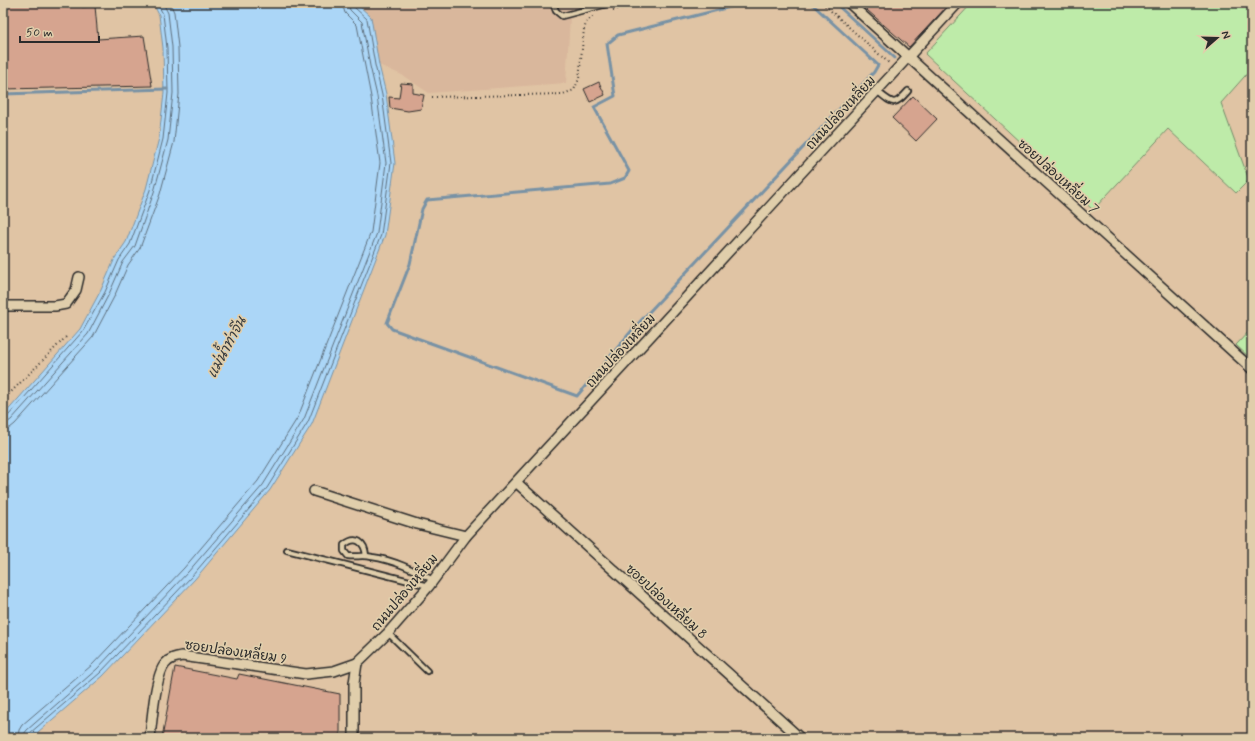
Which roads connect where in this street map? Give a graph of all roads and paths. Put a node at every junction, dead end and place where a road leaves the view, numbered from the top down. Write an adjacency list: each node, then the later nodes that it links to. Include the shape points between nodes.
1 (553, 3): 2 (lane, via 556,11 562,16)
2 (611, 3)
3 (644, 3): 7 (path)
4 (822, 3): 10 (path)
5 (849, 3): 9 (street, ซอยปล่องเหลี่ยม 7)
6 (958, 3): 9 (street, ถนนปล่องเหลี่ยม)
7 (609, 12)
8 (595, 15): 13 (path, via 587,21 584,29 580,79 574,90 564,94)
9 (908, 57): 10 (street, ถนนปล่องเหลี่ยม); 17 (street, ซอยปล่องเหลี่ยม 7)
10 (896, 70): 12 (street, ถนนปล่องเหลี่ยม)
11 (908, 90): 12 (lane, via 899,100 893,102)
12 (877, 91): 19 (street, ถนนปล่องเหลี่ยม)
13 (432, 97)
14 (79, 278): 15 (street, via 76,290 66,304)
15 (3, 306)
16 (66, 337): 18 (path)
17 (1252, 369)
18 (3, 400)
19 (517, 483): 21 (street, ถนนปล่องเหลี่ยม); 30 (street, ซอยปล่องเหลี่ยม 8)
20 (314, 491): 21 (street, via 417,524)
21 (466, 536): 24 (street, ถนนปล่องเหลี่ยม)
22 (287, 550): 24 (lane)
23 (366, 556): 23 (lane, via 348,556 344,551 344,545 352,541 360,542 364,546); 24 (lane, via 409,567)
24 (431, 583): 25 (street, ถนนปล่องเหลี่ยม)
25 (388, 633): 26 (street, ถนนปล่องเหลี่ยม); 27 (lane)
26 (357, 663): 28 (street, ซอยปล่องเหลี่ยม 9, via 334,671 306,674 177,656 164,665 159,677); 29 (street, via 354,683)
27 (427, 671)
28 (150, 738)
29 (354, 738)
30 (800, 738)

